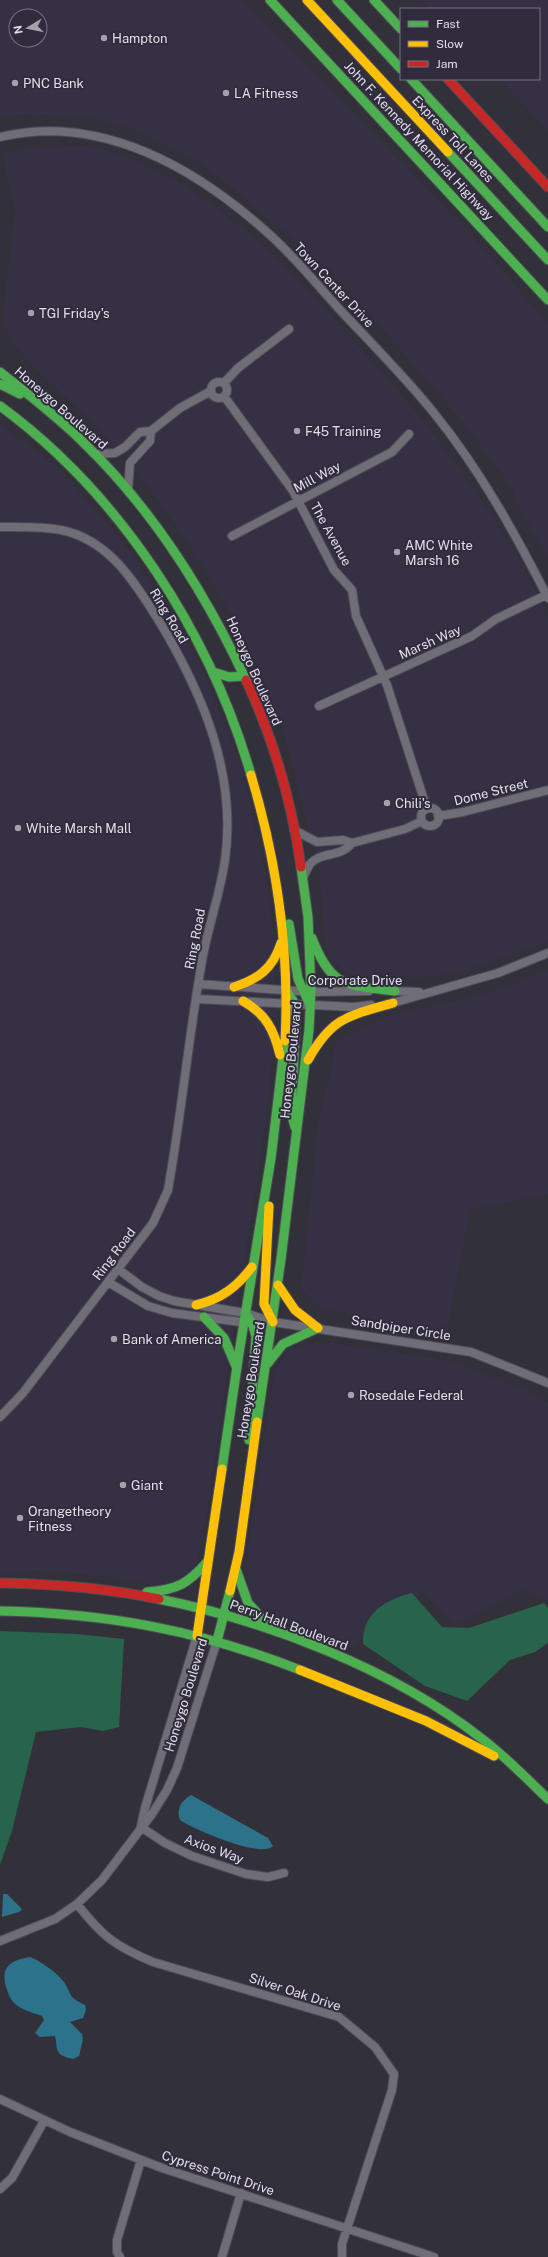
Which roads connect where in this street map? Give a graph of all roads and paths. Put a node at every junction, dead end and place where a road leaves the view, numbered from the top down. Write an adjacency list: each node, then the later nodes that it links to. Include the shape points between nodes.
1 (270, 0): 13 (main road, John F. Kennedy Memorial Highway)
2 (307, 0): 12 (main road, Express Toll Lanes)
3 (337, 0): 6 (main road)
4 (374, 0): 5 (main road)
5 (400, 28)
6 (400, 68)
7 (412, 80): 11 (main road, Express Toll Lanes)
8 (449, 80): 10 (main road)
9 (0, 137): 31 (street, Town Center Drive, via 64,130 114,139 166,162 238,208 270,235 434,413 484,483)
10 (548, 187)
11 (548, 227)
12 (548, 260)
13 (548, 300)
14 (289, 329): 17 (street, via 238,368)
15 (0, 363): 19 (main road)
16 (0, 372): 19 (main road, Honeygo Boulevard)
17 (224, 383): 20 (street, via 215,382); 21 (street, via 227,389)
18 (0, 384): 22 (main road)
19 (22, 389): 22 (main road, Honeygo Boulevard)
20 (211, 391): 21 (street, via 216,398); 24 (street, via 180,408)
21 (224, 396): 28 (street, The Avenue)
22 (35, 402): 26 (main road, Honeygo Boulevard)
23 (0, 406): 32 (main road, Honeygo Boulevard, via 53,450 133,540 176,602)
24 (151, 431): 26 (street, via 140,432 125,448 115,453); 27 (street, via 150,441 130,463)
25 (409, 434): 28 (street, Mill Way, via 392,452)
26 (96, 454): 27 (main road, Honeygo Boulevard)
27 (128, 491): 33 (main road, Honeygo Boulevard, via 163,535 208,603)
28 (299, 501): 30 (street, Mill Way); 34 (street, The Avenue, via 334,570 352,590 356,616)
29 (0, 527): 47 (street, Ring Road, via 63,531 84,538 106,552 125,571 164,630 212,726 226,799 227,832 223,871)
30 (232, 536)
31 (547, 596): 34 (street, Marsh Way, via 496,619 472,636)
32 (213, 672): 33 (main road, via 229,677); 42 (main road, Honeygo Boulevard, via 252,770 269,834)
33 (244, 676): 40 (main road, Honeygo Boulevard, via 268,735)
34 (383, 676): 35 (street, Marsh Way); 37 (street, The Avenue)
35 (319, 706)
36 (548, 790): 38 (street, Dome Street)
37 (428, 809): 38 (street, via 433,809); 39 (street, via 422,814)
38 (438, 816): 39 (street, via 438,821 431,826)
39 (422, 821): 41 (street, via 405,829)
40 (294, 830): 41 (street, via 317,842 344,840); 43 (main road, Honeygo Boulevard)
41 (352, 843): 43 (street, via 346,851 321,857 310,863)
42 (274, 867): 45 (main road, Honeygo Boulevard); 51 (main road, via 288,921 298,979)
43 (303, 878): 44 (main road, Honeygo Boulevard)
44 (307, 926): 50 (main road, via 327,970 352,984); 51 (main road, Honeygo Boulevard)
45 (283, 935): 48 (main road, via 277,956 267,972 249,983); 49 (main road, Honeygo Boulevard)
46 (548, 954): 52 (street, Corporate Drive, via 498,973)
47 (198, 984): 48 (street); 53 (street, Ring Road)
48 (234, 987): 49 (street)
49 (287, 991): 51 (street, Corporate Drive); 56 (main road)
50 (395, 991): 51 (street, Corporate Drive); 52 (street, Corporate Drive)
51 (307, 992): 57 (main road)
52 (424, 993): 55 (street, Corporate Drive)
53 (197, 999): 54 (street); 63 (street, Ring Road, via 168,1190 152,1222)
54 (243, 1001): 56 (street); 58 (main road, via 263,1013 272,1028)
55 (393, 1003): 57 (street, Corporate Drive, via 353,1007); 59 (main road, via 334,1022 317,1043)
56 (291, 1004): 57 (street); 58 (main road, Honeygo Boulevard); 61 (main road, via 296,1017 292,1112)
57 (310, 1005): 59 (main road, Honeygo Boulevard)
58 (282, 1065): 60 (main road, Honeygo Boulevard)
59 (305, 1066): 61 (main road, Honeygo Boulevard)
60 (274, 1131): 62 (main road, Honeygo Boulevard); 69 (main road, via 264,1304)
61 (297, 1135): 65 (main road, Honeygo Boulevard)
62 (254, 1263): 66 (main road, via 243,1280 227,1295); 68 (main road, Honeygo Boulevard)
63 (118, 1269): 64 (street, Ring Road); 66 (street, via 159,1296)
64 (108, 1282): 67 (street, via 148,1306 172,1313); 74 (street, Ring Road, via 27,1388)
65 (278, 1285): 69 (main road, Honeygo Boulevard); 70 (main road, via 297,1315)
66 (196, 1305): 68 (street)
67 (204, 1317): 68 (street); 72 (main road, via 224,1338)
68 (247, 1320): 69 (street, Sandpiper Circle); 69 (street); 72 (main road, Honeygo Boulevard); 75 (main road, via 256,1336 249,1426)
69 (273, 1322): 70 (street, Sandpiper Circle); 71 (main road, Honeygo Boulevard)
70 (318, 1328): 71 (main road, via 292,1337 281,1345); 73 (street, Sandpiper Circle, via 471,1352)
71 (265, 1367): 75 (main road, Honeygo Boulevard)
72 (237, 1369): 76 (main road, Honeygo Boulevard)
73 (548, 1383)
74 (0, 1417)
75 (251, 1460): 77 (main road, Honeygo Boulevard)
76 (209, 1560): 79 (main road, via 184,1586 166,1591); 80 (main road, Honeygo Boulevard)
77 (236, 1567): 82 (main road, Honeygo Boulevard); 83 (main road, via 248,1603)
78 (2, 1582): 79 (main road, Perry Hall Boulevard)
79 (134, 1593): 80 (main road, Perry Hall Boulevard)
80 (201, 1608): 82 (main road, Perry Hall Boulevard); 84 (main road, Honeygo Boulevard)
81 (0, 1611): 84 (main road, Perry Hall Boulevard, via 48,1611 89,1616)
82 (223, 1615): 83 (main road, Perry Hall Boulevard); 85 (main road, Honeygo Boulevard)
83 (275, 1632): 86 (main road, Perry Hall Boulevard, via 350,1661 424,1700 499,1752)
84 (197, 1636): 85 (main road, Perry Hall Boulevard); 88 (street, Honeygo Boulevard)
85 (217, 1641): 86 (main road, Perry Hall Boulevard, via 309,1672 443,1728 496,1757); 88 (street, Honeygo Boulevard, via 177,1768 167,1790)
86 (533, 1785): 87 (main road, Perry Hall Boulevard)
87 (548, 1798)
88 (141, 1827): 89 (street, Axios Way, via 165,1843 192,1856 246,1874 268,1877); 90 (street, Honeygo Boulevard, via 102,1880)
89 (284, 1873)
90 (77, 1904): 91 (street, Honeygo Boulevard, via 55,1919); 97 (street, Silver Oak Drive, via 92,1924 110,1941 133,1953 154,1962 339,2017 375,2047 394,2074 392,2090)
91 (0, 1941)
92 (0, 2099): 93 (street, Cypress Point Drive)
93 (44, 2121): 94 (street, Cypress Point Drive); 95 (street, via 12,2178)
94 (141, 2160): 96 (street, Cypress Point Drive); 98 (street, via 117,2240 117,2252)
95 (0, 2189)
96 (241, 2193): 97 (street, Cypress Point Drive); 99 (street)
97 (349, 2228): 100 (street, Silver Oak Drive, via 342,2244); 101 (street, Cypress Point Drive)
98 (120, 2257)
99 (222, 2257)
100 (342, 2257)
101 (434, 2257)

